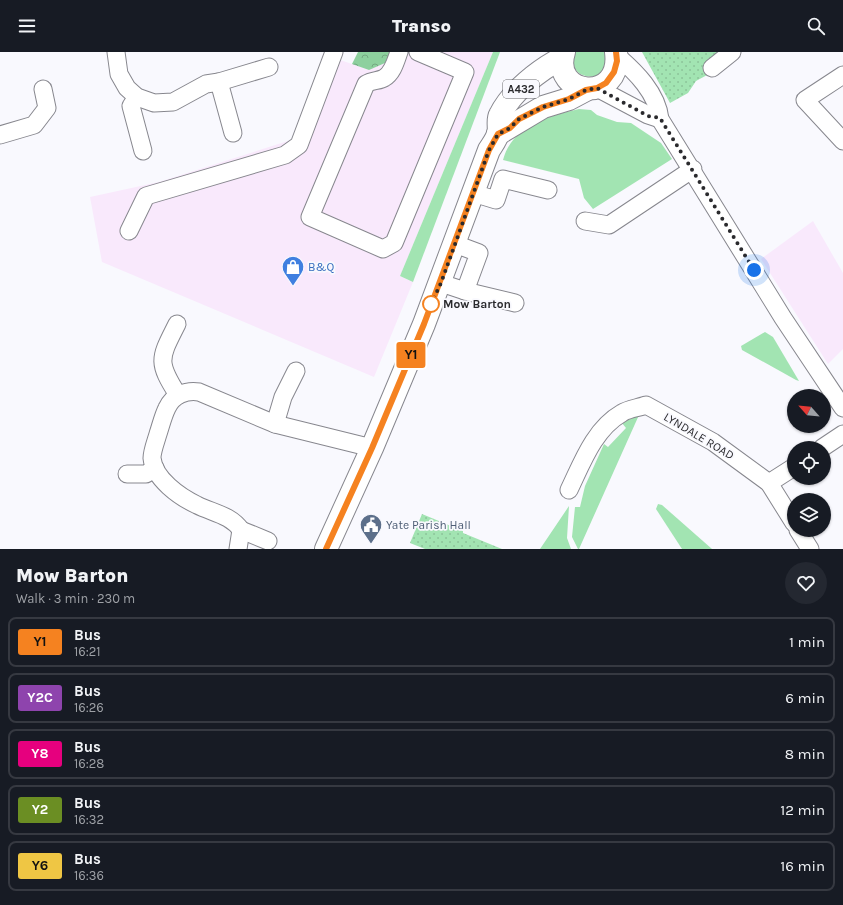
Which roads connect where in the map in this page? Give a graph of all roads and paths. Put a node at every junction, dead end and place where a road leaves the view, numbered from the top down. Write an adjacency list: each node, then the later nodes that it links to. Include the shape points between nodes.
1 (116, 52): 14 (street, via 119,74 127,88)
2 (334, 52): 25 (street, via 299,144 285,155 146,196)
3 (399, 52): 4 (street, via 392,70 384,78 366,84 310,217 383,249 394,244 465,72)
4 (418, 52)
5 (732, 52): 9 (street)
6 (616, 54): 12 (main road, A432, via 614,72 606,83); 15 (street, via 640,77 659,106)
7 (563, 55): 12 (main road, A432, via 563,69 567,78 575,86); 17 (main road, A432, via 535,76 512,99 499,116)
8 (269, 67): 11 (street)
9 (712, 68)
10 (843, 75): 19 (street, via 805,100)
11 (224, 81): 14 (street, via 206,84 172,102 154,103); 16 (street)
12 (592, 89): 15 (street, via 648,116); 17 (main road, A432, via 543,107)
13 (42, 90): 18 (street, via 47,108 34,126)
14 (137, 97): 20 (street, via 131,106)
15 (660, 118): 21 (street)
16 (233, 133)
17 (498, 134): 23 (main road, A432, via 489,150)
18 (0, 135)
19 (843, 141)
20 (144, 151)
21 (693, 169): 24 (street, via 608,225); 33 (street, via 783,318)
22 (548, 190): 23 (street, via 503,179 496,200)
23 (473, 193): 26 (main road, A432)
24 (585, 221)
25 (129, 230)
26 (455, 244): 27 (main road, A432); 28 (street, via 479,253)
27 (441, 283): 28 (street); 37 (main road, A432)
28 (465, 291): 29 (street)
29 (515, 303)
30 (177, 324): 32 (street, via 163,352 162,363 166,376)
31 (296, 372): 34 (street, via 283,397)
32 (178, 395): 34 (street, via 191,391 200,392); 38 (street, via 170,402 164,413 152,456)
33 (843, 408)
34 (275, 424): 37 (street)
35 (843, 434): 36 (street)
36 (831, 442)
37 (372, 448): 48 (main road, A432)
38 (155, 468): 40 (street, via 146,474); 44 (street, via 162,479 182,496 235,521)
39 (787, 472): 41 (street)
40 (126, 474)
41 (770, 483): 42 (street, LYNDALE ROAD, via 713,442 646,405 622,413 603,428 587,453); 43 (street, LYNDALE ROAD)
42 (569, 490)
43 (787, 511)
44 (241, 530): 46 (street); 47 (street)
45 (802, 537): 49 (street)
46 (268, 541)
47 (238, 549)
48 (326, 549)
49 (810, 549)

